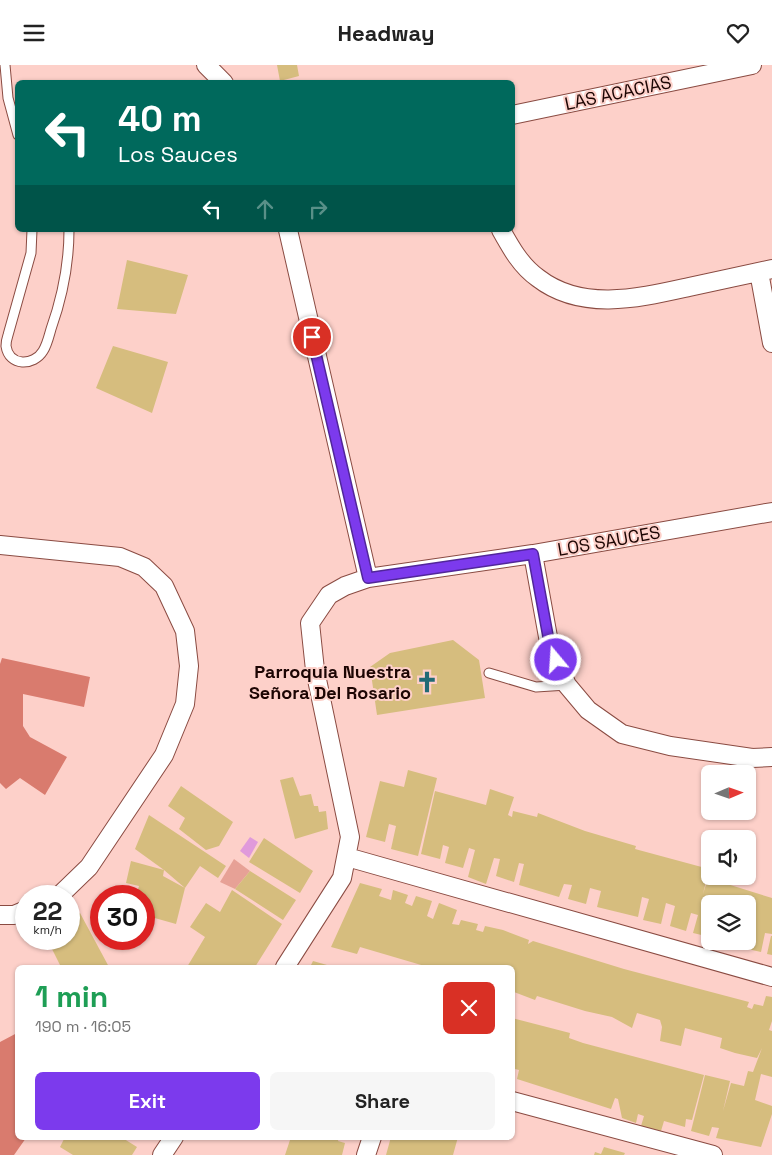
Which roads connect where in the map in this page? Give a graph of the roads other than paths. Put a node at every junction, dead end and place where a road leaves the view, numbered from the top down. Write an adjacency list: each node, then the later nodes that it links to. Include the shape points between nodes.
1 (5, 65): 5 (lane)
2 (206, 65): 4 (street)
3 (752, 65): 7 (street, LAS ACACIAS)
4 (221, 80)
5 (13, 98): 6 (lane)
6 (15, 113)
7 (515, 114)
8 (32, 232): 9 (lane, via 31,253 6,346 16,361 27,363 37,359 44,350 53,325 68,258)
9 (69, 232)
10 (288, 232): 17 (street)
11 (502, 232): 12 (street, via 514,254 536,278 556,290 578,297 636,299)
12 (765, 271): 13 (street)
13 (772, 343)
14 (772, 512): 16 (street, LOS SAUCES)
15 (0, 545): 22 (street, via 120,557 144,567 164,586 185,631 189,666 185,704 164,755 89,867)
16 (533, 554): 17 (street, LOS SAUCES); 19 (street, via 550,647)
17 (368, 578): 21 (street, LOS SAUCES, via 329,595 310,623 316,669 350,837)
18 (489, 673): 19 (lane, via 536,687)
19 (567, 685): 20 (street, via 588,710 622,734 670,746 752,758)
20 (772, 757)
21 (347, 857): 25 (street, via 342,878); 26 (street)
22 (70, 885)
23 (0, 915): 24 (street)
24 (15, 915)
25 (287, 965)
26 (772, 977)
27 (515, 1102): 32 (street)
28 (172, 1140): 30 (street)
29 (371, 1140): 31 (street)
30 (162, 1155)
31 (366, 1155)
32 (714, 1155)

